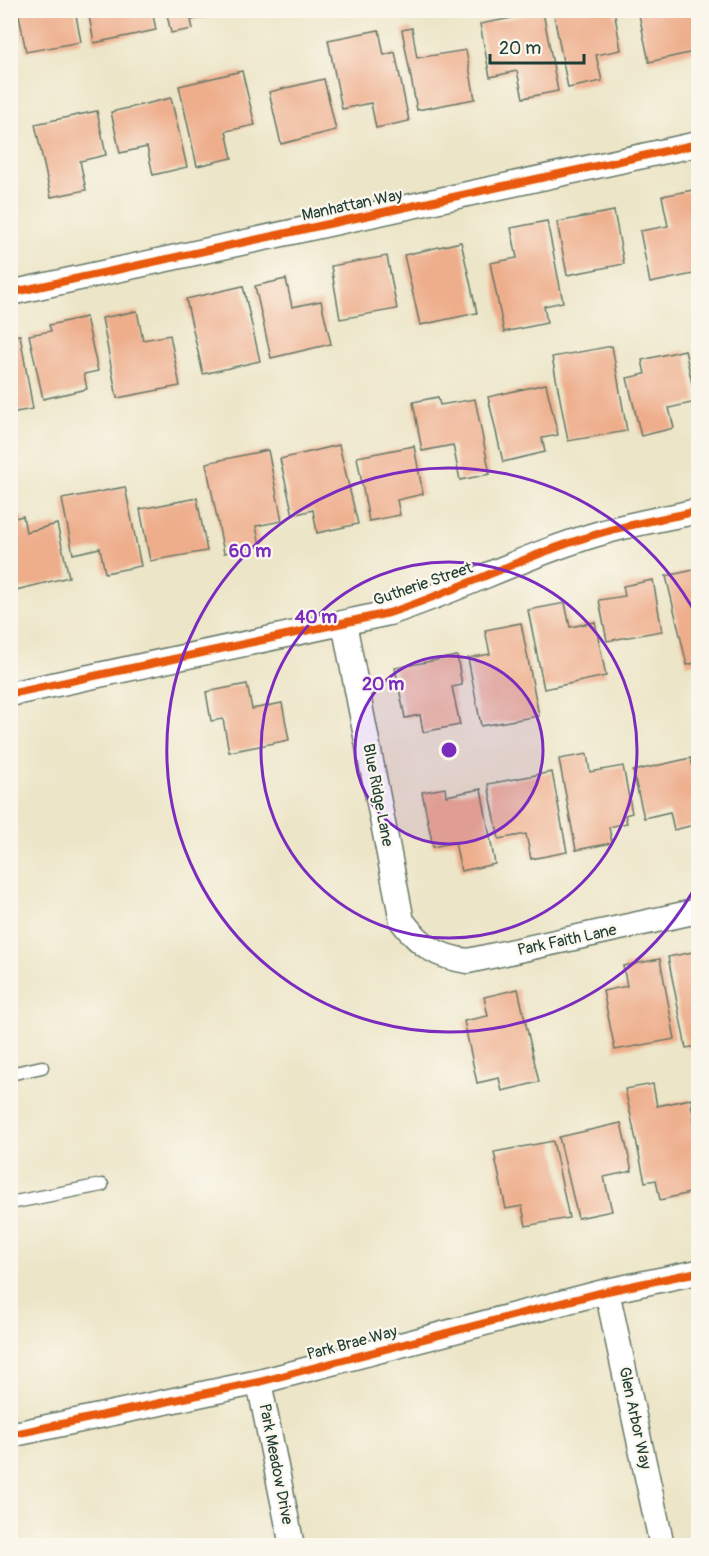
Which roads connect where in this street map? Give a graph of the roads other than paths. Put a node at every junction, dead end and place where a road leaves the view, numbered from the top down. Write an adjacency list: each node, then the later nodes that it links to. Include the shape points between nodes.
1 (699, 144): 2 (street, Manhattan Way)
2 (10, 293)
3 (699, 511): 4 (street, Gutherie Street, via 604,532 514,564 442,596)
4 (344, 623): 5 (street, Gutherie Street); 7 (street, Blue Ridge Lane, via 402,921 416,940)
5 (10, 694)
6 (699, 911): 7 (street, Park Faith Lane, via 468,961)
7 (435, 954)
8 (42, 1067): 9 (lane)
9 (10, 1074)
10 (102, 1185): 11 (lane)
11 (10, 1203)
12 (699, 1272): 13 (street, Park Brae Way)
13 (608, 1291): 14 (street, Park Brae Way); 17 (street, Glen Arbor Way)
14 (259, 1382): 15 (street, Park Brae Way); 16 (street, Park Meadow Drive)
15 (10, 1435)
16 (292, 1545)
17 (662, 1545)

